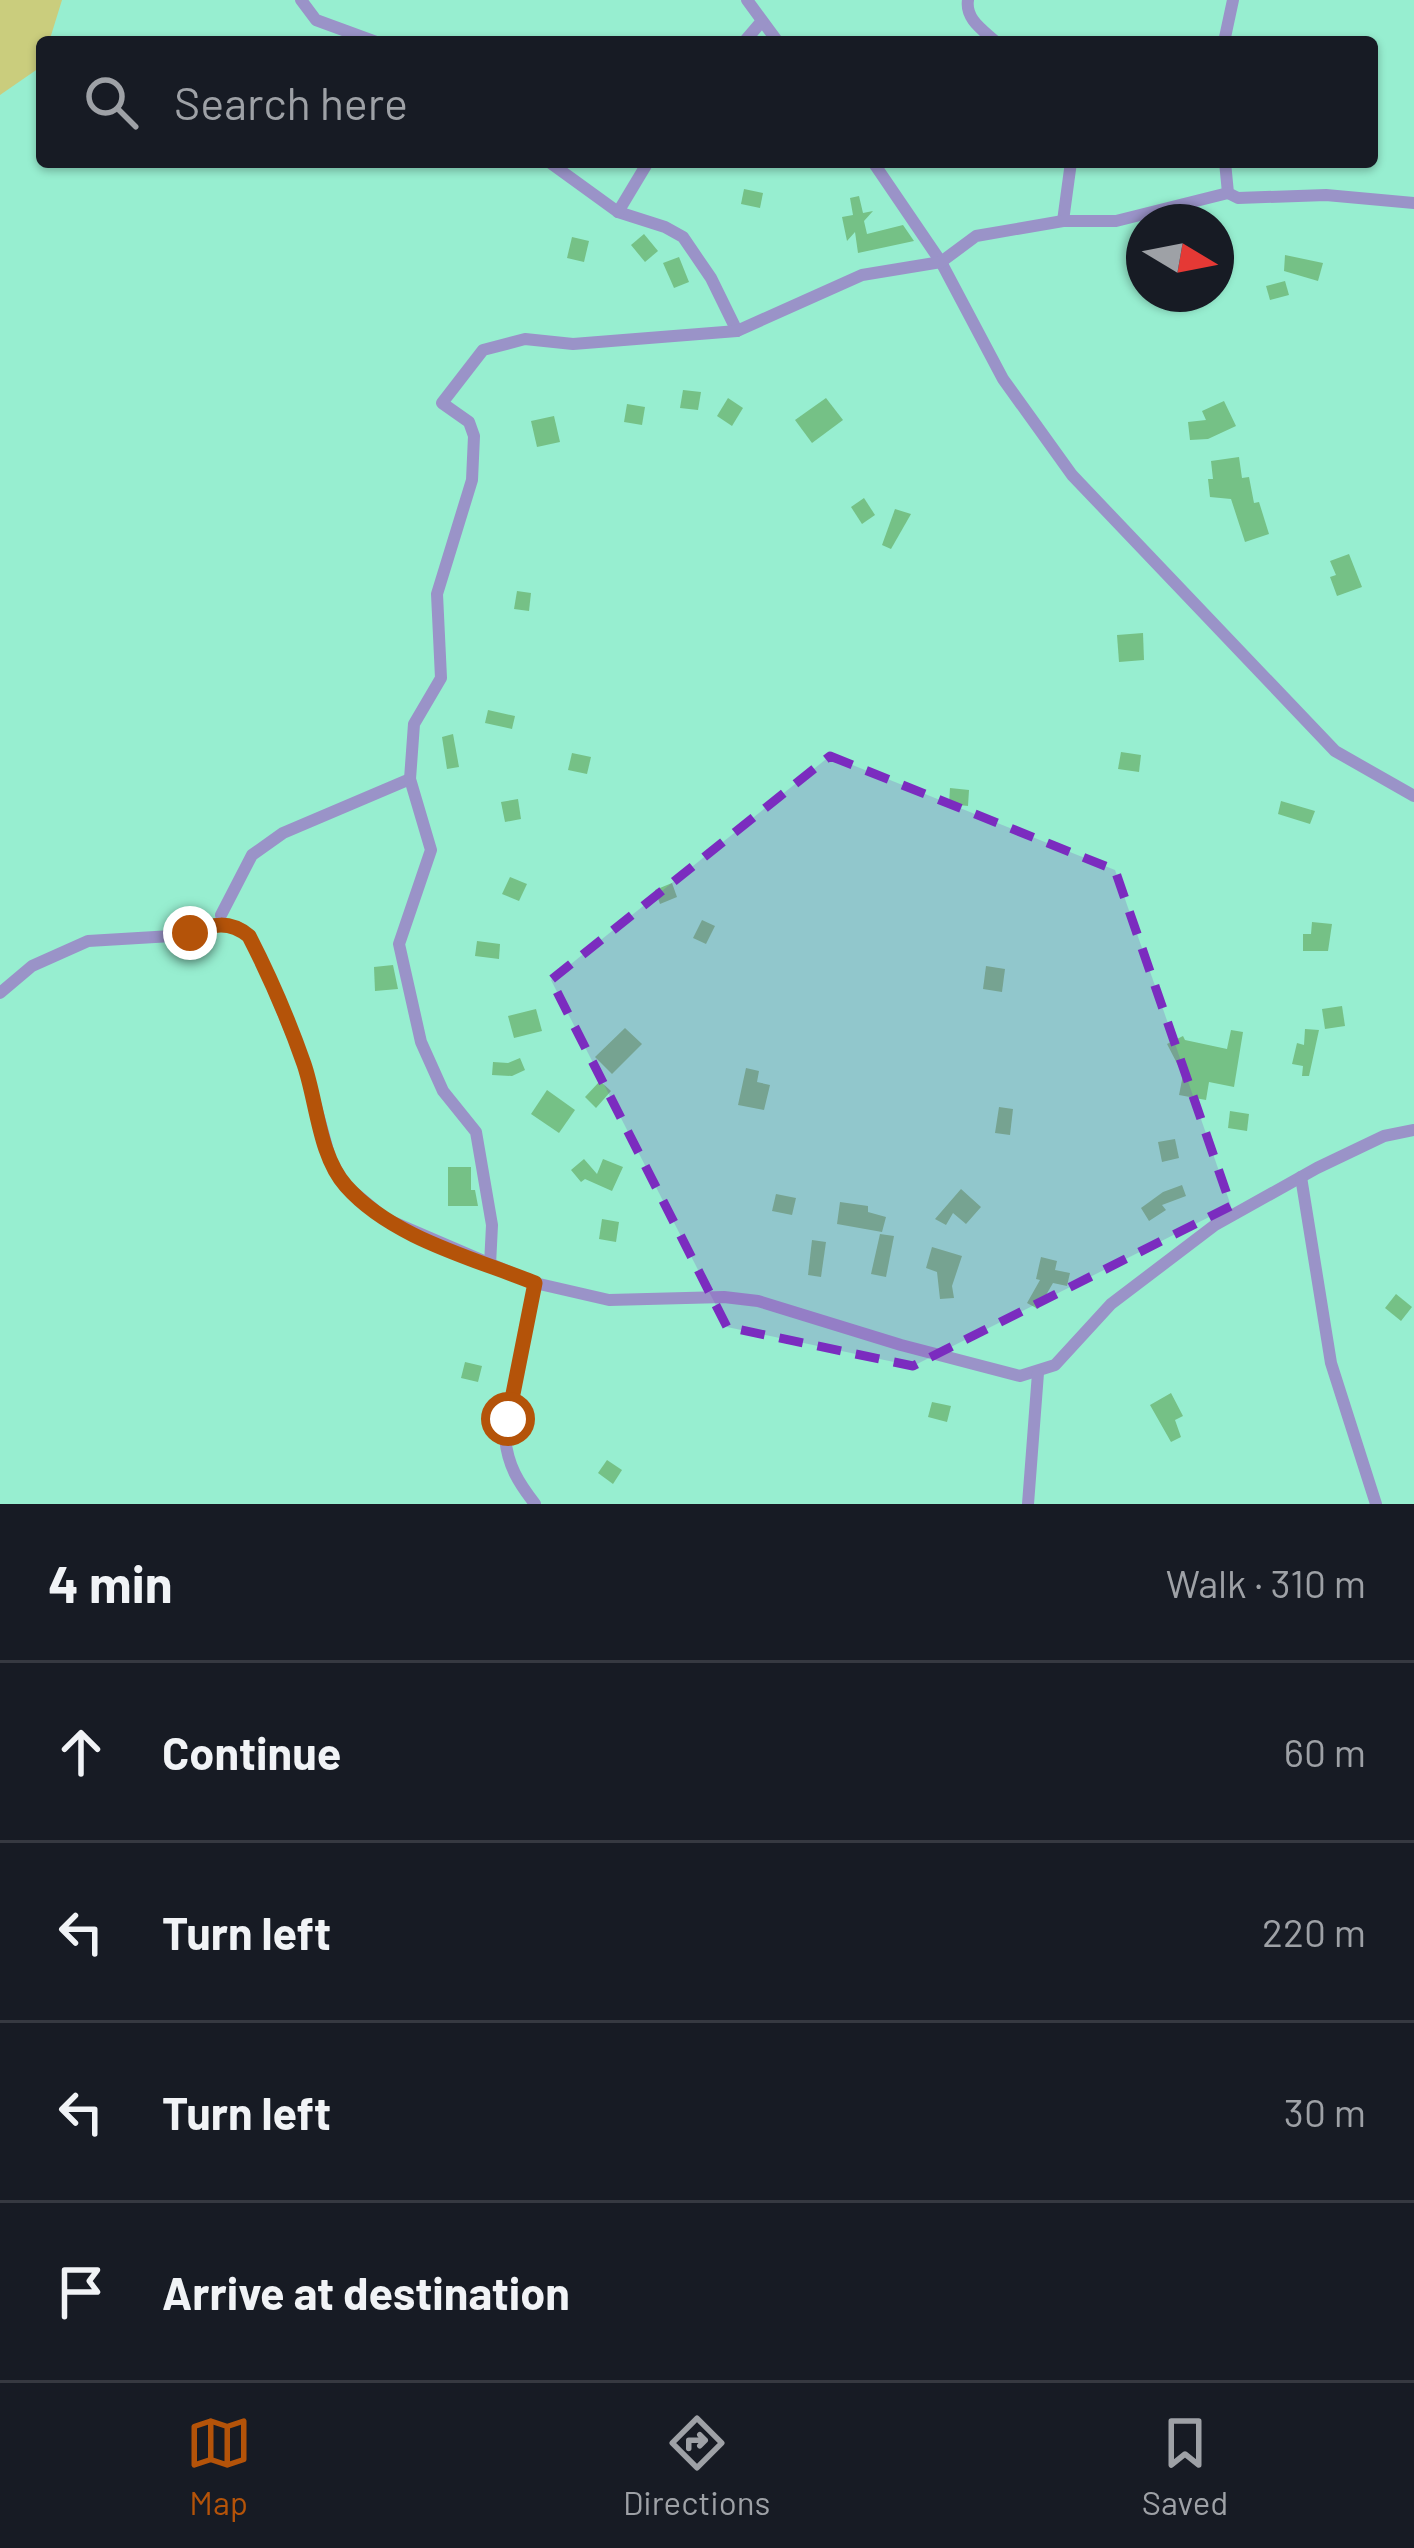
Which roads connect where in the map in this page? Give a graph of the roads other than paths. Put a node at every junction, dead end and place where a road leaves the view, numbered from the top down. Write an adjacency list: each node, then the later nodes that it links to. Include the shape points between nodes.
1 (301, 0): 6 (street, via 316,20)
2 (747, 0): 5 (street)
3 (968, 0): 9 (street, via 972,21)
4 (1233, 0): 10 (street)
5 (762, 21): 7 (street); 8 (street)
6 (360, 36)
7 (749, 36)
8 (773, 36)
9 (989, 36)
10 (1225, 36)
11 (557, 168): 18 (street)
12 (644, 168): 18 (street)
13 (877, 168): 20 (street)
14 (1070, 168): 19 (street)
15 (1226, 168): 16 (street)
16 (1228, 193): 17 (street); 19 (street, via 1116,221)
17 (1414, 203)
18 (618, 212): 21 (street, via 683,238)
19 (1063, 221): 20 (street, via 976,236)
20 (941, 262): 21 (street, via 862,275); 23 (street, via 1003,379 1072,475 1334,751)
21 (737, 331): 22 (street, via 573,344 525,339 483,350 442,403 469,422 472,480 437,594 441,678 414,724)
22 (410, 779): 24 (street, via 283,833 252,855); 28 (street, via 431,850 399,944 421,1042 443,1091 476,1132 492,1225)
23 (1414, 796)
24 (221, 915)
25 (0, 992): 28 (street, via 32,966 88,941 172,936 219,923 239,928 263,964 305,1066 344,1184 386,1219)
26 (1414, 1130): 27 (street)
27 (1301, 1177): 30 (street, via 1156,1267); 33 (street, via 1331,1363)
28 (490, 1265): 29 (street)
29 (535, 1283): 30 (street, via 609,1300 758,1301 999,1373); 31 (street, via 505,1438 515,1478)
30 (1038, 1373): 32 (street)
31 (535, 1504)
32 (1028, 1504)
33 (1376, 1504)

